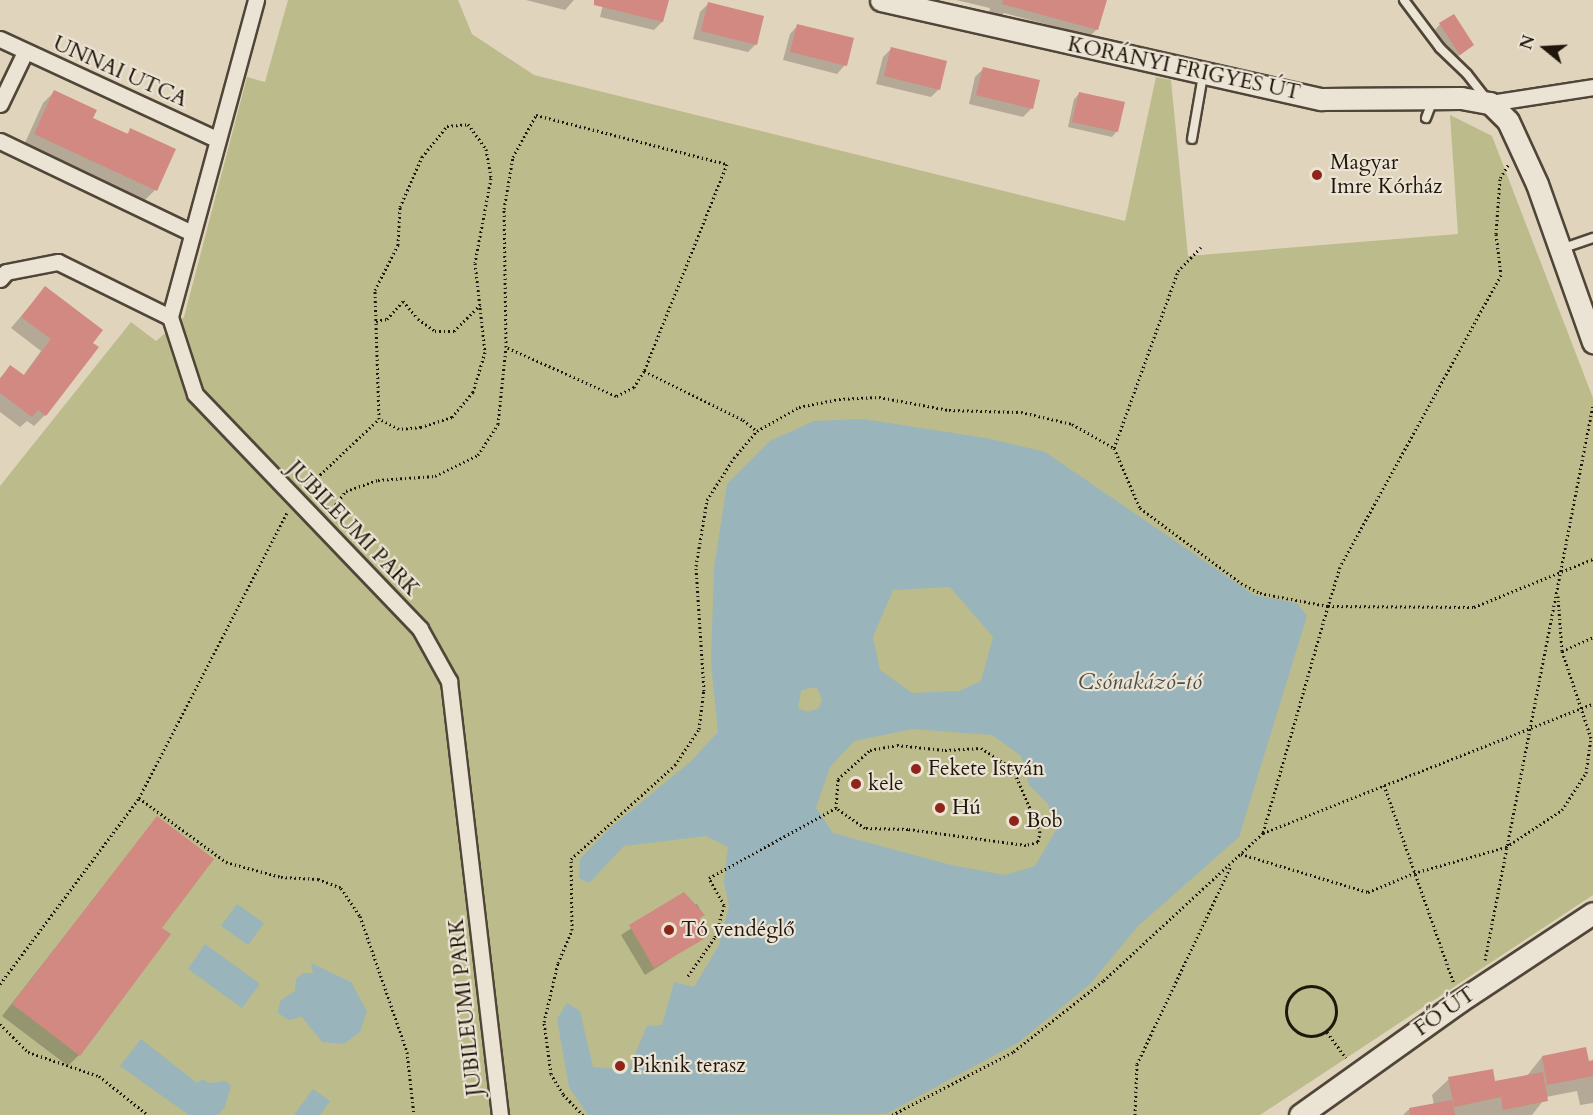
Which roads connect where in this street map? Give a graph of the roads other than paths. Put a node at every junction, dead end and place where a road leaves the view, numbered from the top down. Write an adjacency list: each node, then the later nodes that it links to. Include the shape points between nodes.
1 (256, 0): 10 (street)
2 (882, 0): 6 (main road, KORÁNYI FRIGYES ÚT)
3 (1404, 0): 9 (lane)
4 (0, 39): 5 (street)
5 (25, 52): 8 (street, UNNAI UTCA); 10 (street, UNNAI UTCA)
6 (1203, 75): 9 (main road, KORÁNYI FRIGYES ÚT, via 1321,99 1430,108 1461,98); 11 (lane)
7 (1593, 87): 9 (street)
8 (0, 104)
9 (1490, 104): 15 (main road, via 1508,121)
10 (216, 139): 13 (street)
11 (1192, 139)
12 (0, 141): 13 (street)
13 (190, 232): 17 (street)
14 (1593, 238): 15 (lane)
15 (1561, 249): 18 (main road)
16 (0, 279): 17 (street, via 6,272 58,262)
17 (170, 317): 20 (street, JUBILEUMI PARK, via 195,394 420,629 449,681)
18 (1593, 342)
19 (1593, 913): 21 (main road, FŐ ÚT, via 1460,1001)
20 (500, 1115)
21 (1300, 1115)

